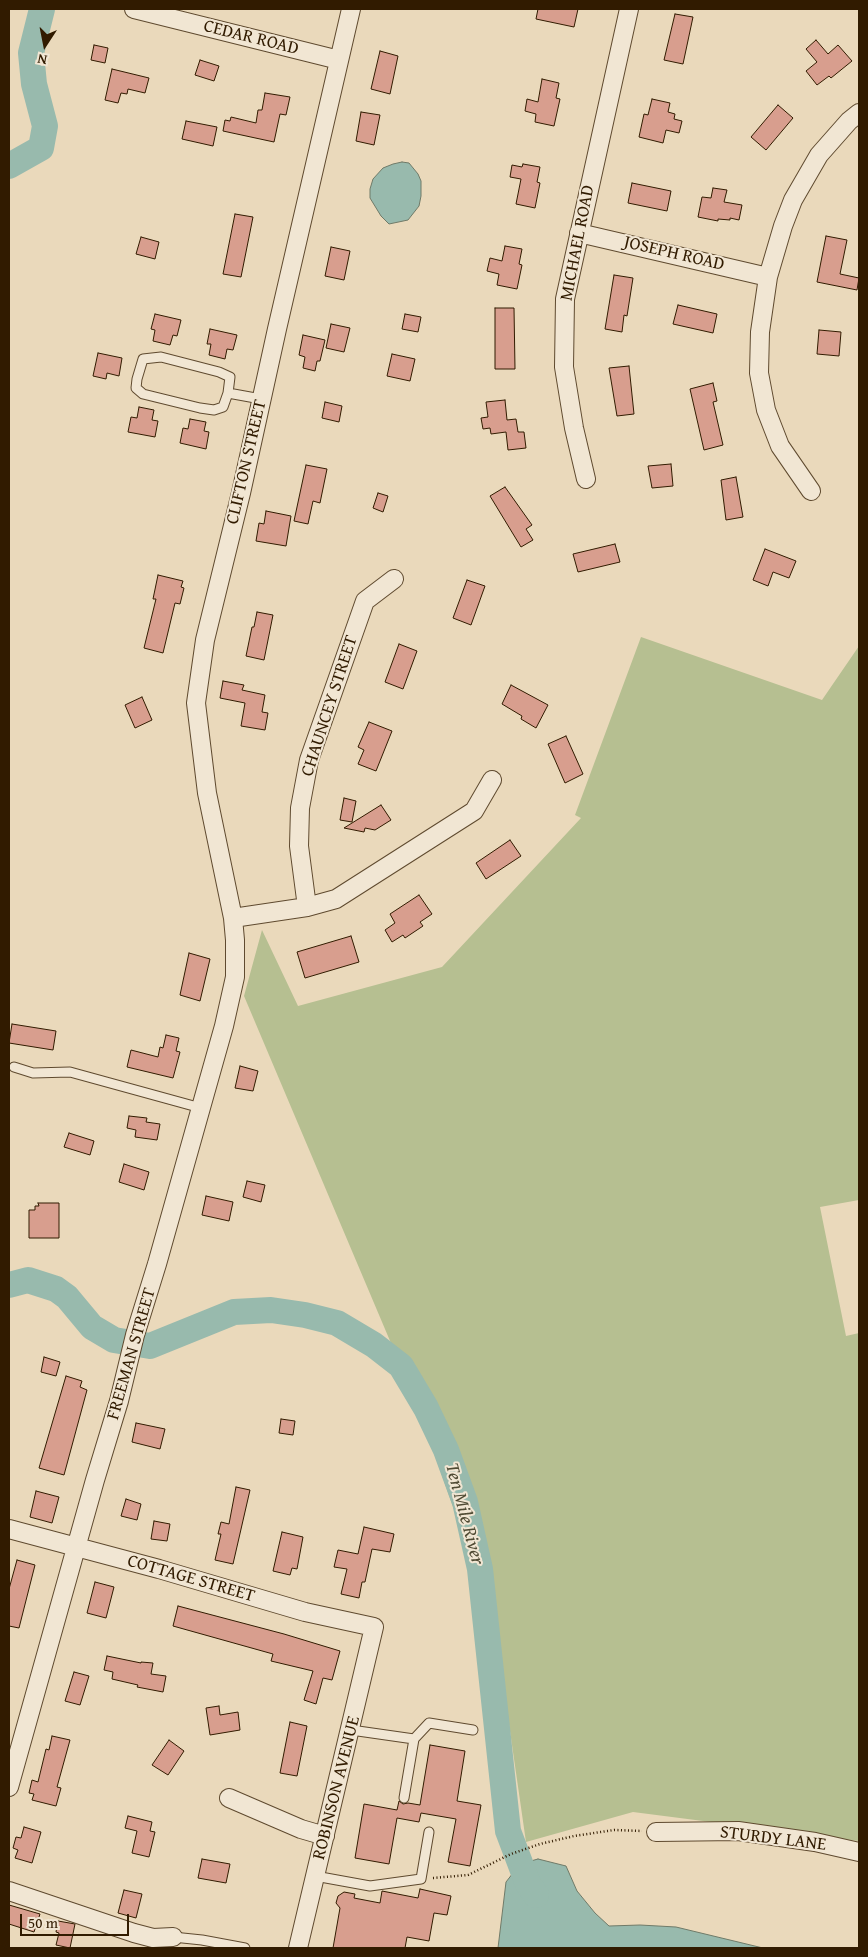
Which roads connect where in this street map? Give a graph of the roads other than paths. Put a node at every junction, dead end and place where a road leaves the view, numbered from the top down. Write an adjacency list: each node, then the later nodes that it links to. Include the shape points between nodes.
1 (134, 9): 4 (street, CEDAR ROAD)
2 (351, 9): 4 (street, CLIFTON STREET)
3 (629, 9): 6 (street, MICHAEL ROAD)
4 (339, 60): 9 (street, CLIFTON STREET)
5 (859, 113): 7 (street, via 818,155 806,175 783,226)
6 (579, 233): 7 (street, JOSEPH ROAD); 10 (street, MICHAEL ROAD, via 565,299 564,367)
7 (768, 277): 11 (street, via 760,332 759,373 766,410 780,446)
8 (228, 393): 8 (lane, via 223,407 214,410 143,394 136,388 143,358 161,357 230,377); 9 (lane)
9 (261, 399): 15 (street, CLIFTON STREET, via 205,640 196,702 207,793)
10 (586, 479)
11 (811, 492)
12 (394, 579): 14 (street, CHAUNCEY STREET, via 365,601 309,760 300,808 299,846)
13 (492, 780): 14 (street, via 474,811 336,899)
14 (307, 907): 15 (street)
15 (233, 918): 17 (street, FREEMAN STREET, via 235,977)
16 (14, 1067): 17 (lane, via 33,1073 70,1072)
17 (201, 1108): 19 (street, FREEMAN STREET)
18 (9, 1529): 19 (street, COTTAGE STREET)
19 (76, 1546): 20 (street, COTTAGE STREET, via 305,1612); 24 (street, FREEMAN STREET)
20 (374, 1628): 21 (street, ROBINSON AVENUE)
21 (351, 1730): 23 (lane); 29 (street, ROBINSON AVENUE)
22 (473, 1730): 23 (lane, via 429,1723)
23 (414, 1739): 26 (lane)
24 (9, 1787)
25 (229, 1798): 29 (street)
26 (404, 1798)
27 (429, 1832): 31 (lane, via 421,1879 370,1886)
28 (656, 1832): 30 (street, STURDY LANE, via 738,1832 815,1842)
29 (325, 1836): 31 (street, ROBINSON AVENUE)
30 (859, 1852)
31 (315, 1876): 35 (street, ROBINSON AVENUE)
32 (9, 1891): 33 (street, via 140,1938)
33 (173, 1937): 34 (lane)
34 (245, 1948)
35 (298, 1948)

